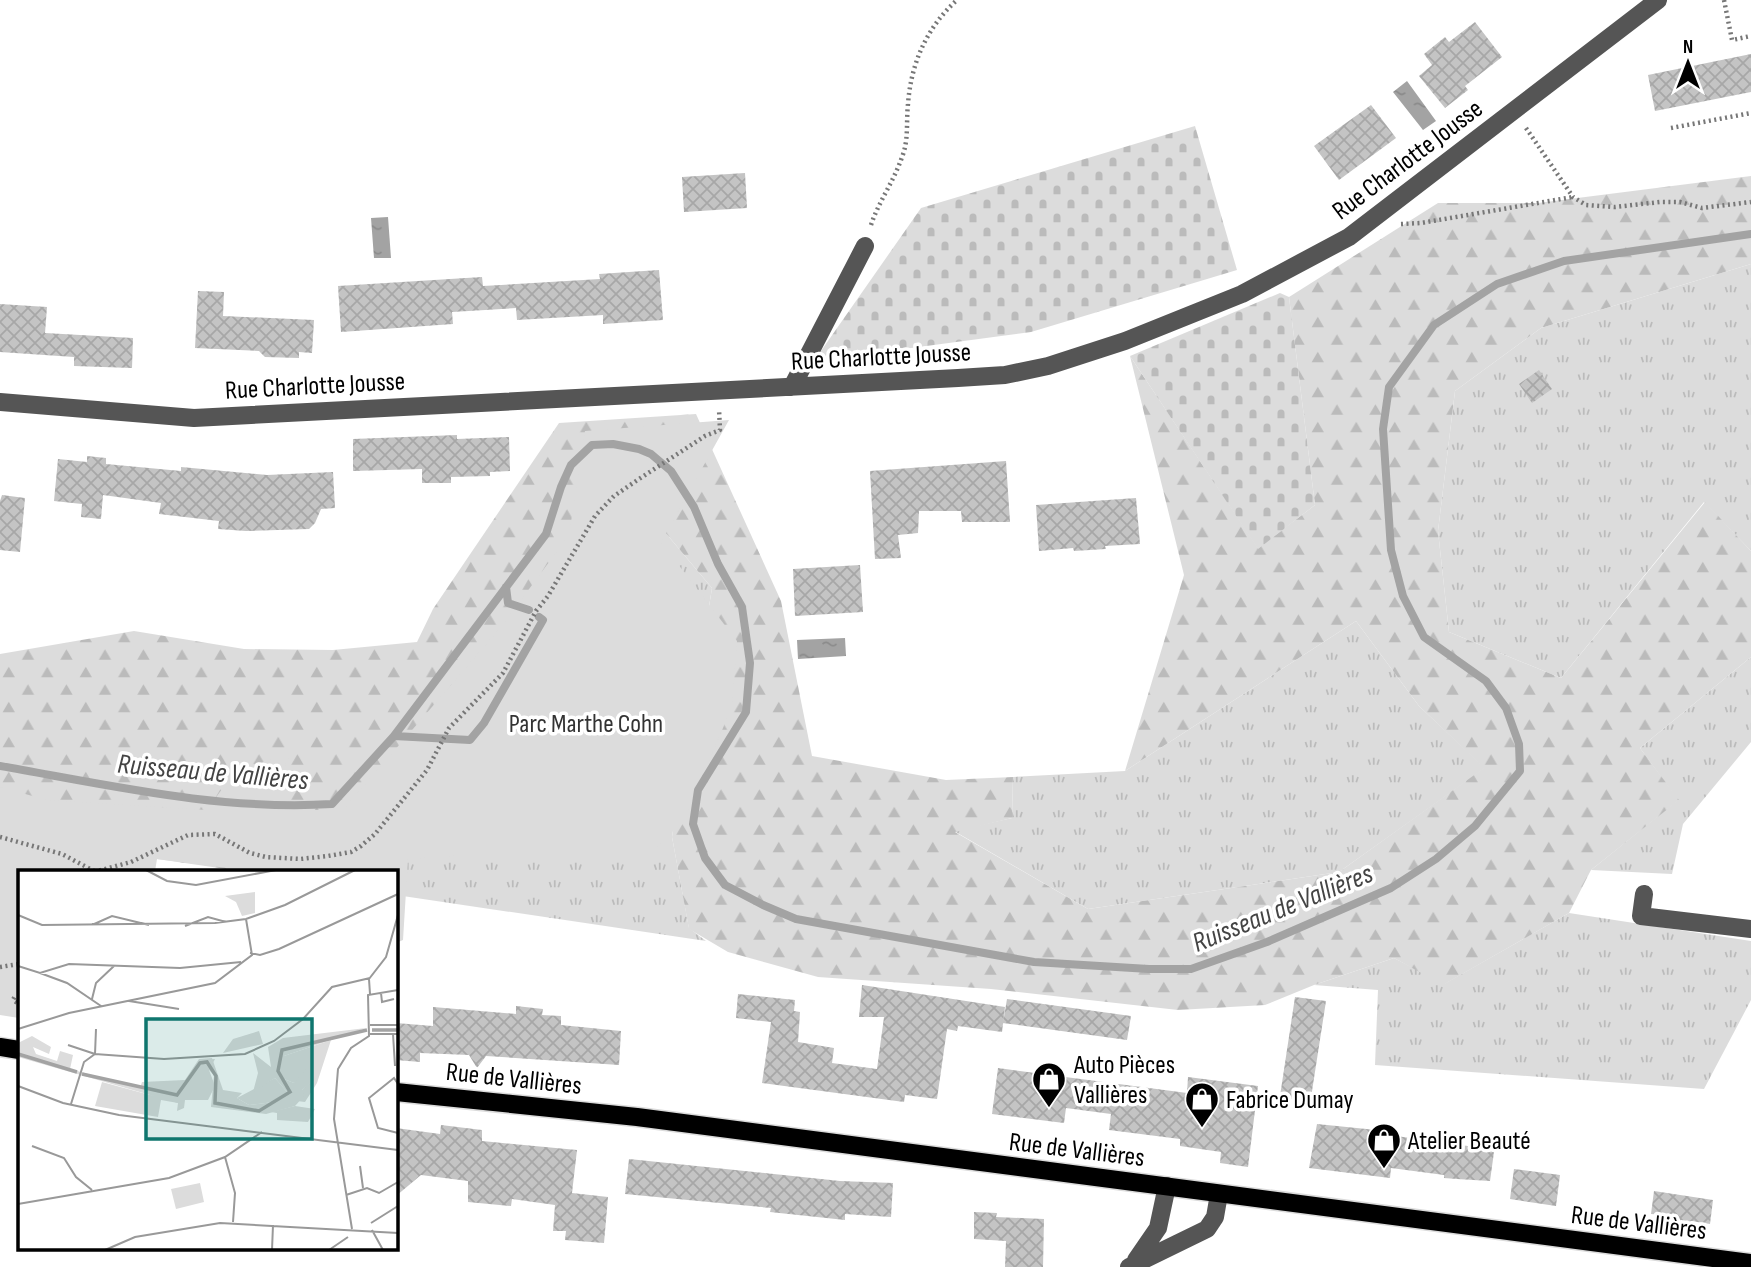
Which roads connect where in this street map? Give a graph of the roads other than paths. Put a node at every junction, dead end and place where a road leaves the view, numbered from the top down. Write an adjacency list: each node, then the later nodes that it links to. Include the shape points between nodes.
1 (1658, 0): 3 (street, Rue Charlotte Jousse, via 1349,237 1242,293 1125,341 1005,375)
2 (865, 246): 3 (street)
3 (792, 387): 4 (street, Rue Charlotte Jousse, via 194,418)
4 (0, 402)
5 (1644, 894): 6 (street, via 1641,916)
6 (1751, 929)
7 (0, 1047): 8 (main road)
8 (18, 1050)
9 (397, 1092): 10 (main road, Rue de Vallières, via 637,1117)
10 (1167, 1186): 11 (main road, Rue de Vallières); 13 (street, via 1158,1228)
11 (1219, 1194): 12 (main road, Rue de Vallières); 13 (street, via 1215,1217 1207,1229)
12 (1751, 1263)
13 (1132, 1265)

